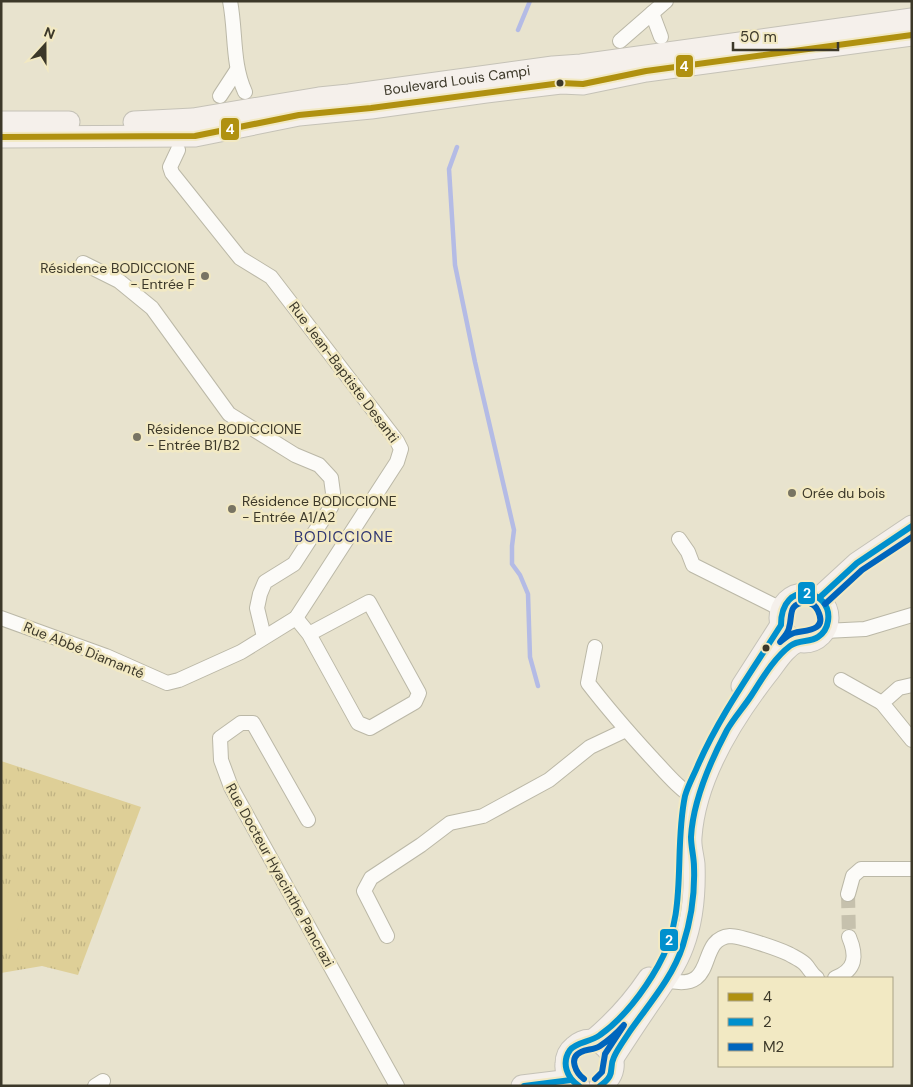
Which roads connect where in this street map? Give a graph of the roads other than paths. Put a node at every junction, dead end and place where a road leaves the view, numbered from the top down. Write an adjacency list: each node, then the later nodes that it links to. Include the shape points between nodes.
1 (230, 1): 8 (street)
2 (666, 1): 3 (street)
3 (652, 13): 6 (street); 7 (street)
4 (912, 19): 11 (main road, Boulevard Louis Campi, via 319,98 193,120)
5 (912, 35): 12 (main road, Boulevard Louis Campi, via 646,70 583,84 561,83 299,115 195,136)
6 (661, 37)
7 (620, 41)
8 (237, 70): 9 (street); 10 (street)
9 (245, 92)
10 (220, 96)
11 (1, 122)
12 (1, 137)
13 (178, 150): 21 (street, Rue Jean-Baptiste Desanti, via 170,167 172,173 240,258 271,277 401,450 397,462)
14 (82, 263): 24 (street, via 119,281 152,308 230,414 295,455 319,465 331,478 333,493 330,507 294,564 265,582 256,608)
15 (912, 526): 17 (main road, via 857,563)
16 (679, 539): 19 (street, via 693,565)
17 (819, 598): 19 (main road, via 805,593 790,597); 22 (main road, via 829,617)
18 (912, 615): 22 (street, via 865,629)
19 (781, 617): 25 (main road, via 790,638); 33 (main road, via 713,732)
20 (1, 618): 28 (street, Rue Abbé Diamanté, via 106,656)
21 (296, 618): 23 (street); 24 (street, Rue Jean-Baptiste Desanti)
22 (825, 631): 25 (main road, via 813,640)
23 (309, 634): 23 (street, via 358,723 370,728 414,702 419,693 369,602)
24 (264, 637): 28 (street, Rue Jean-Baptiste Desanti, via 241,652)
25 (798, 641): 33 (main road, via 782,654 726,733)
26 (596, 647): 31 (street, via 588,683)
27 (841, 680): 30 (street)
28 (167, 683)
29 (912, 685): 30 (street, via 898,688)
30 (882, 703): 32 (street)
31 (626, 730): 33 (street); 37 (street, via 590,748 549,780 483,816 450,823 371,878 364,892)
32 (912, 740)
33 (691, 796): 41 (main road, via 694,895 684,946); 42 (main road, via 680,833 679,900 669,945 634,1000)
34 (308, 820): 46 (street, Rue Docteur Hyacinthe Pancrazi, via 253,723 241,723 220,738 221,760 231,787)
35 (912, 869): 36 (street, via 861,869 853,876)
36 (848, 894)
37 (387, 936)
38 (849, 937): 40 (street, via 855,951 852,964 844,975)
39 (816, 977): 41 (street, via 806,964 788,954 729,936 717,941 694,980 678,983)
40 (838, 977)
41 (666, 980): 43 (main road)
42 (592, 1040): 43 (main road, via 606,1046); 44 (main road, via 576,1044 567,1057 567,1073)
43 (613, 1058): 45 (main road, via 613,1072)
44 (575, 1083): 47 (main road)
45 (606, 1085)
46 (396, 1086)
47 (522, 1086)

